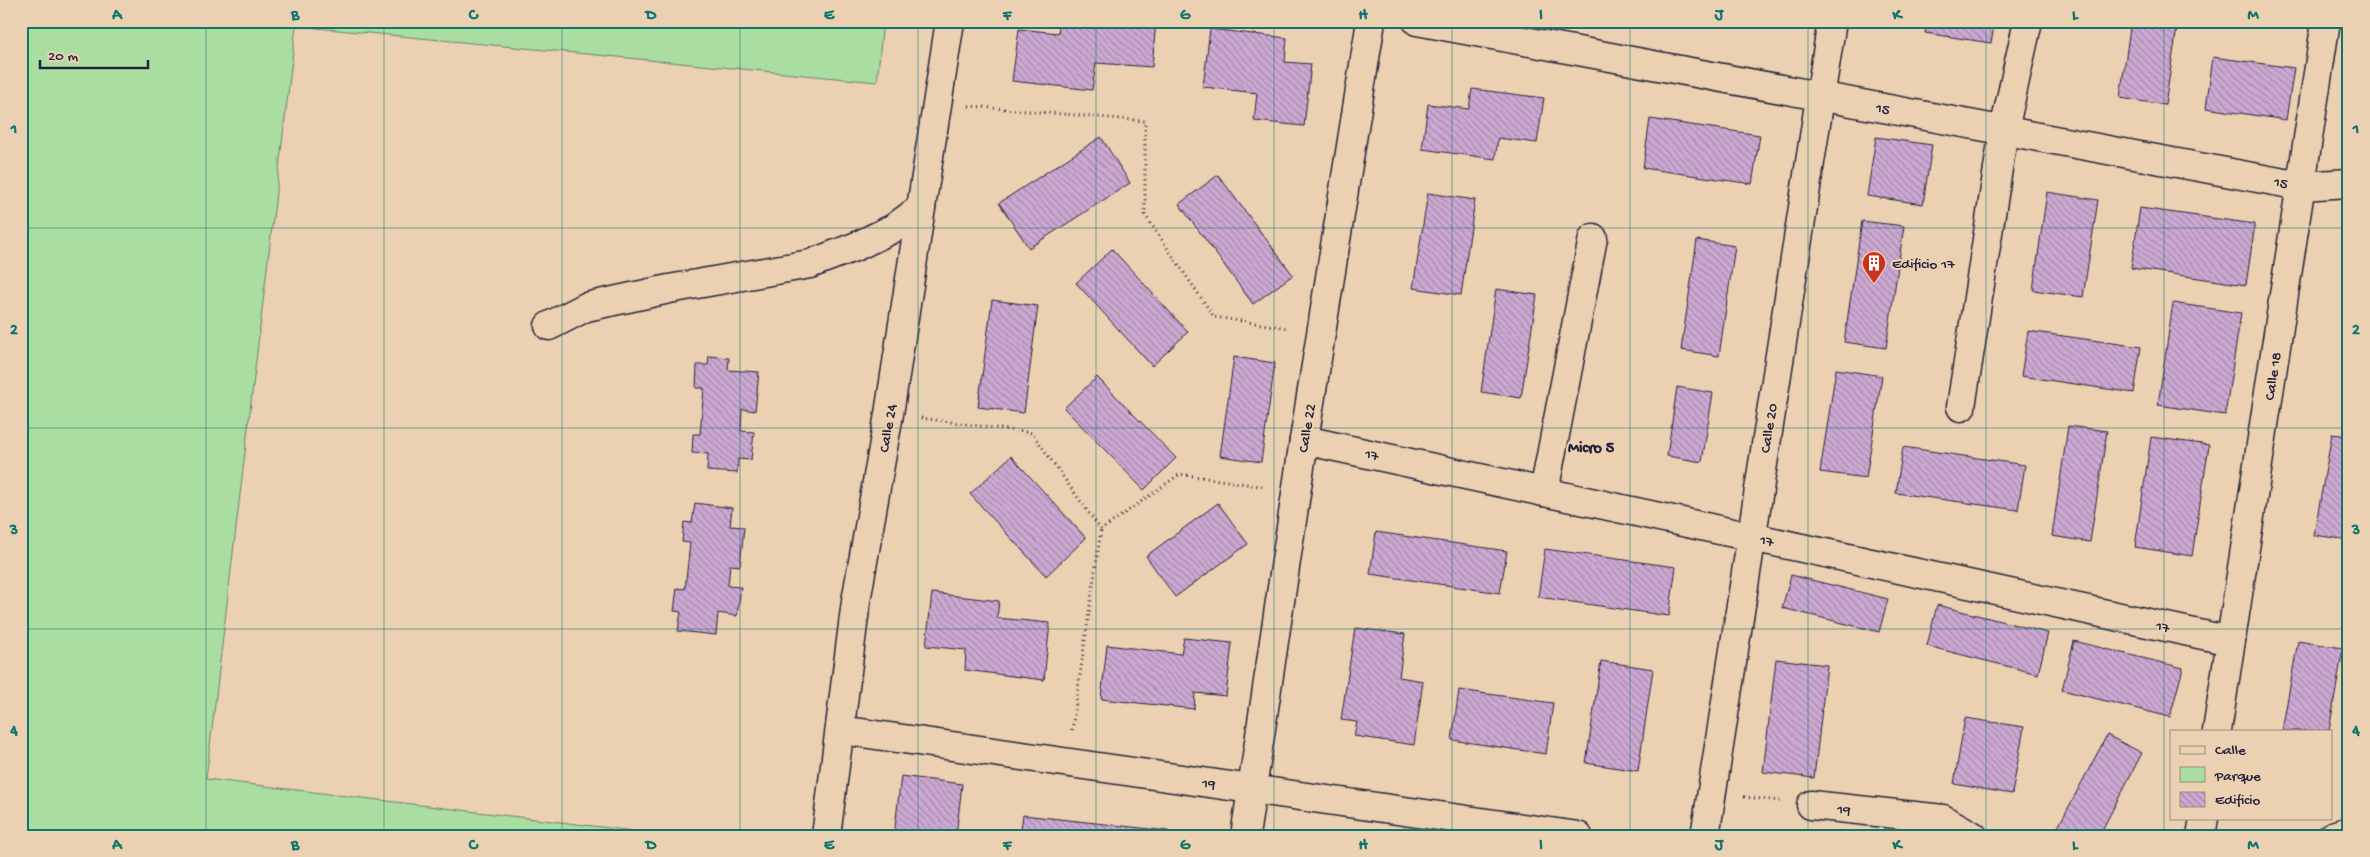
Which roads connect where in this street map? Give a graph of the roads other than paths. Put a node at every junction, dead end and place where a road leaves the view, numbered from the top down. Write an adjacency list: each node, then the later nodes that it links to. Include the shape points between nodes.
1 (950, 21): 11 (street, Calle 24)
2 (1371, 21): 15 (street, Calle 22)
3 (1417, 21): 7 (street, 15)
4 (1832, 21): 7 (street, Calle 20)
5 (2028, 21): 8 (street)
6 (2326, 21): 10 (street, Calle 18)
7 (1820, 96): 8 (street, 15); 17 (street, Calle 20)
8 (2004, 130): 10 (street, 15); 14 (street)
9 (2349, 183): 10 (street, 15)
10 (2301, 186): 18 (street, Calle 18)
11 (921, 208): 13 (street, via 894,228 810,264 586,307); 19 (street, Calle 24, via 856,601)
12 (1593, 238): 16 (street)
13 (548, 326)
14 (1961, 407)
15 (1304, 440): 16 (street, 17); 21 (street, Calle 22)
16 (1544, 492): 17 (street, 17)
17 (1751, 537): 18 (street, 17); 28 (street, Calle 20)
18 (2231, 641): 20 (street, Calle 18)
19 (841, 730): 21 (street, 19); 25 (street, Calle 24)
20 (2217, 730)
21 (1251, 789): 26 (street, Calle 22); 27 (street, 19)
22 (1811, 805): 29 (street, 19, via 1943,819)
23 (2204, 820): 30 (street)
24 (2349, 831): 31 (street)
25 (826, 836)
26 (1244, 836)
27 (1578, 836)
28 (1705, 836)
29 (1973, 836)
30 (2201, 836)
31 (2332, 836)

